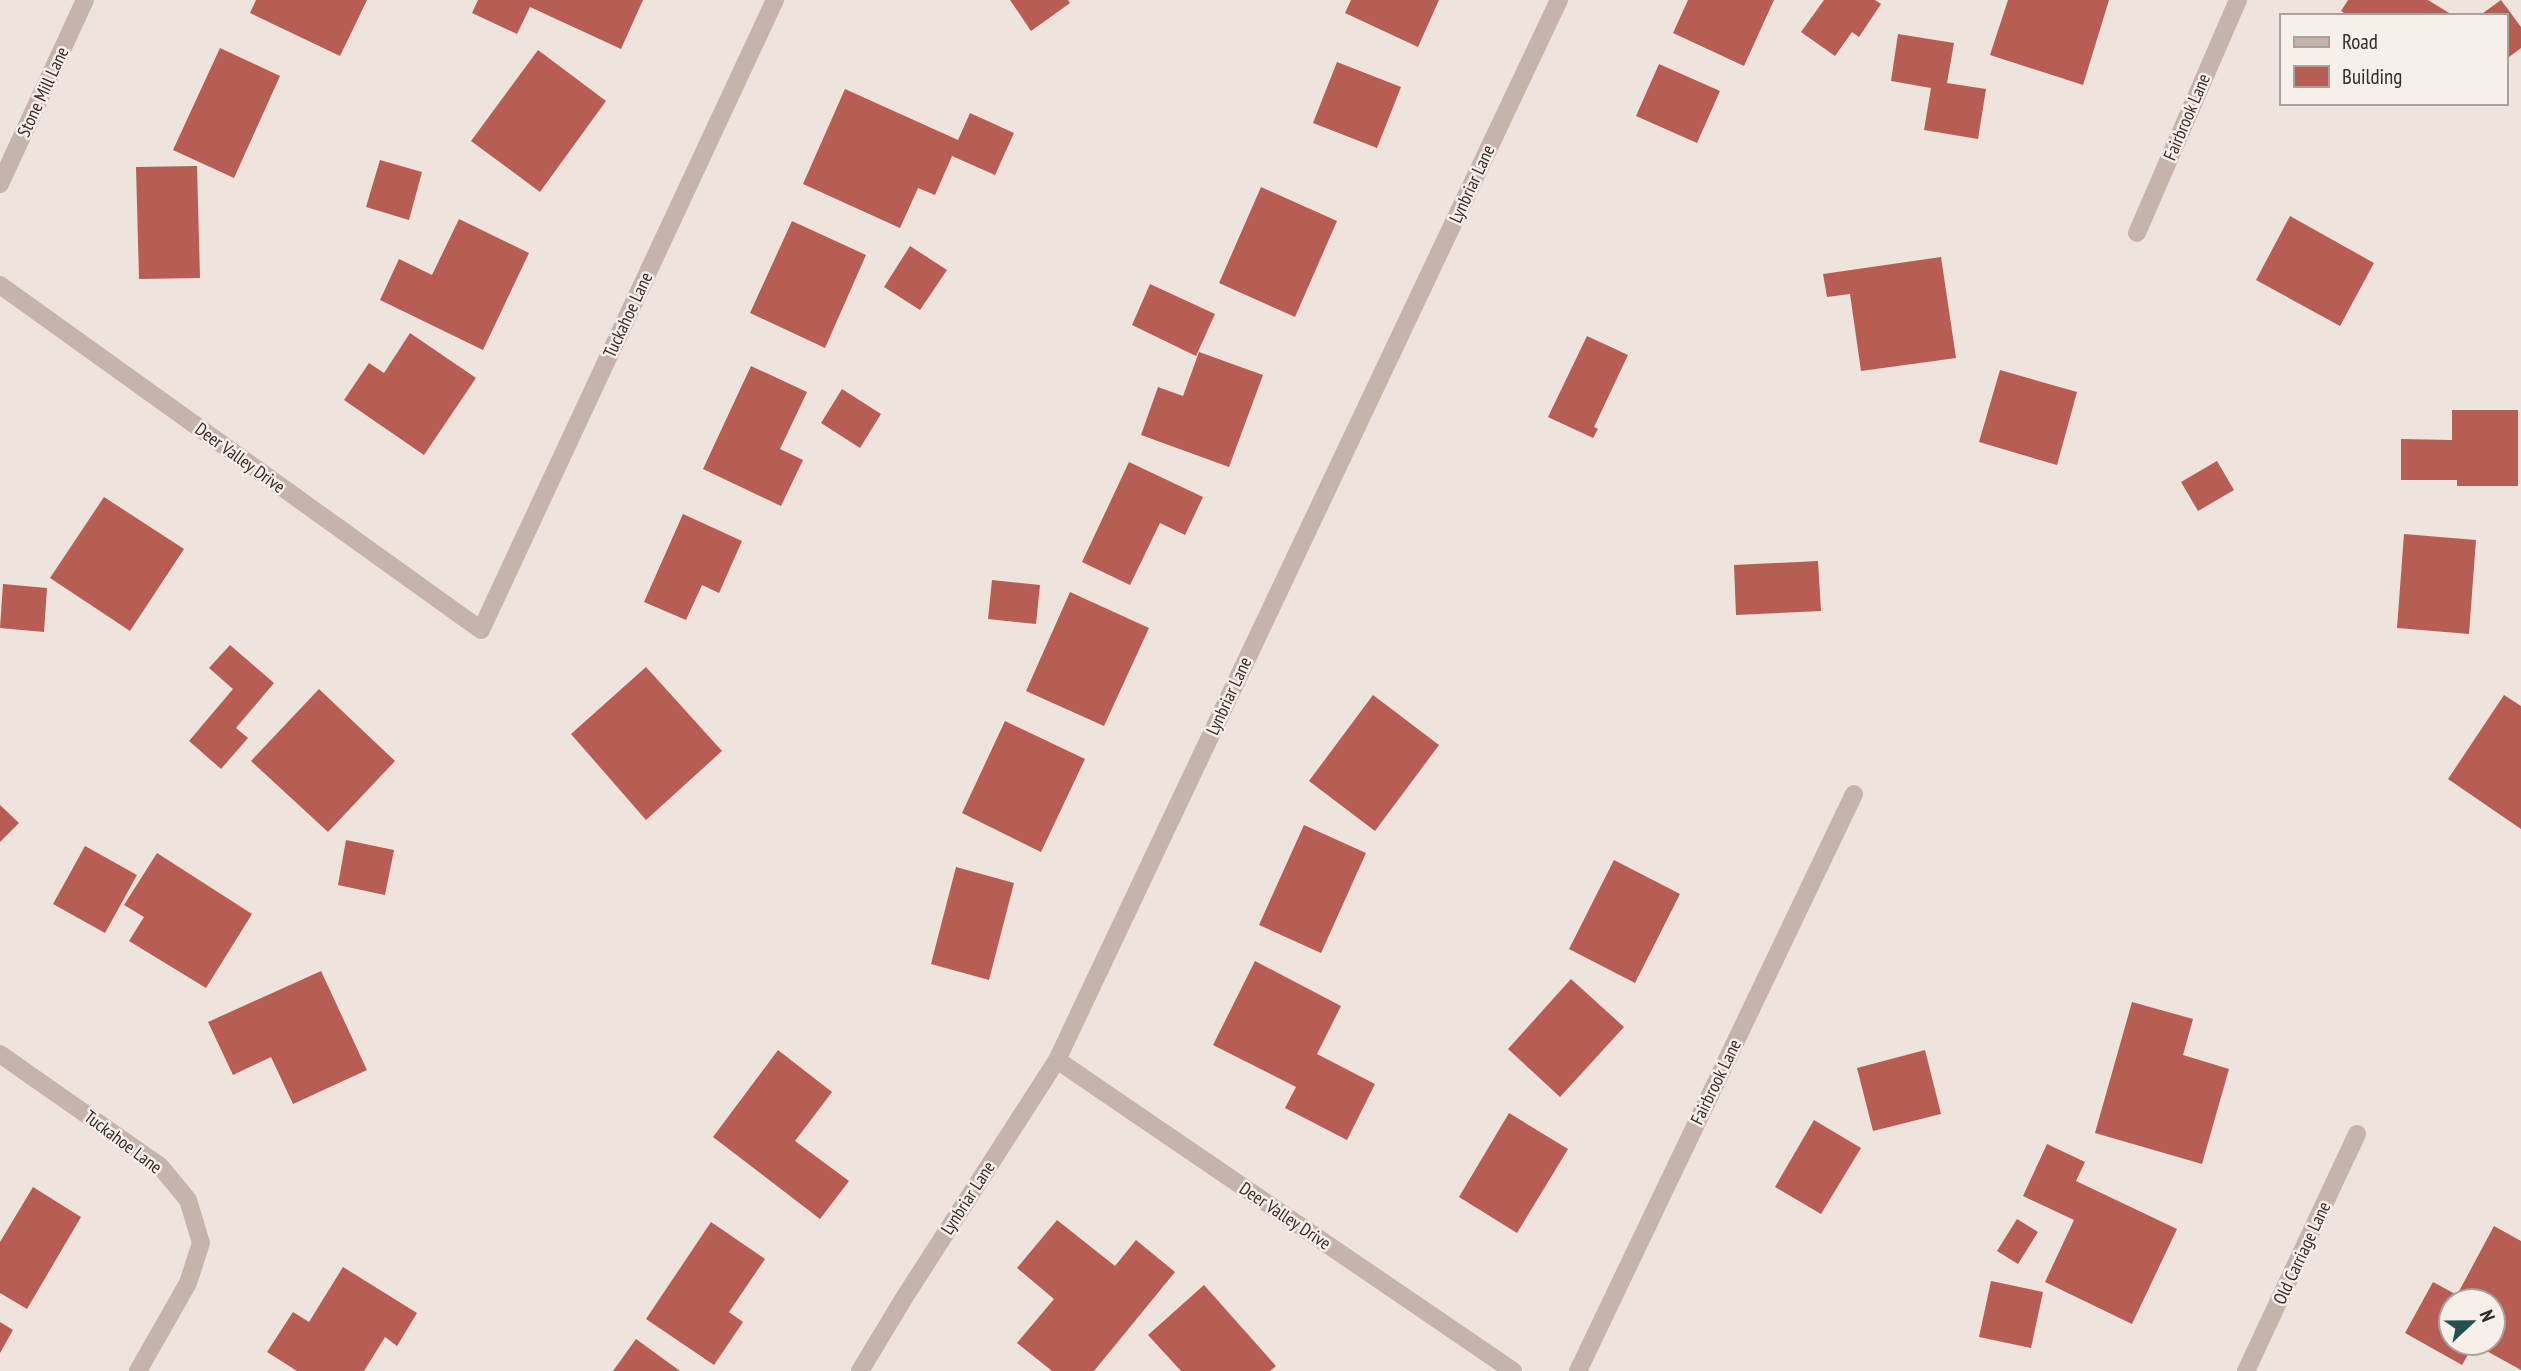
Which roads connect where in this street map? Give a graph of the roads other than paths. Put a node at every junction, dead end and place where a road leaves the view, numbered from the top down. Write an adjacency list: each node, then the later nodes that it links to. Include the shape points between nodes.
1 (85, 0): 5 (street, Stone Mill Lane)
2 (775, 0): 8 (street, Tuckahoe Lane)
3 (1559, 0): 11 (street, Lynbriar Lane)
4 (2238, 0): 6 (street, Fairbrook Lane)
5 (0, 184)
6 (2137, 233)
7 (0, 285): 8 (street, Deer Valley Drive)
8 (481, 630)
9 (1854, 794): 16 (street, Fairbrook Lane)
10 (0, 1054): 13 (street, Tuckahoe Lane, via 159,1166 188,1199 201,1243 188,1283)
11 (1057, 1060): 14 (street, Lynbriar Lane); 15 (street, Deer Valley Drive)
12 (2357, 1134): 17 (street, Old Carriage Lane)
13 (138, 1371)
14 (860, 1371)
15 (1513, 1371)
16 (1578, 1371)
17 (2246, 1371)

